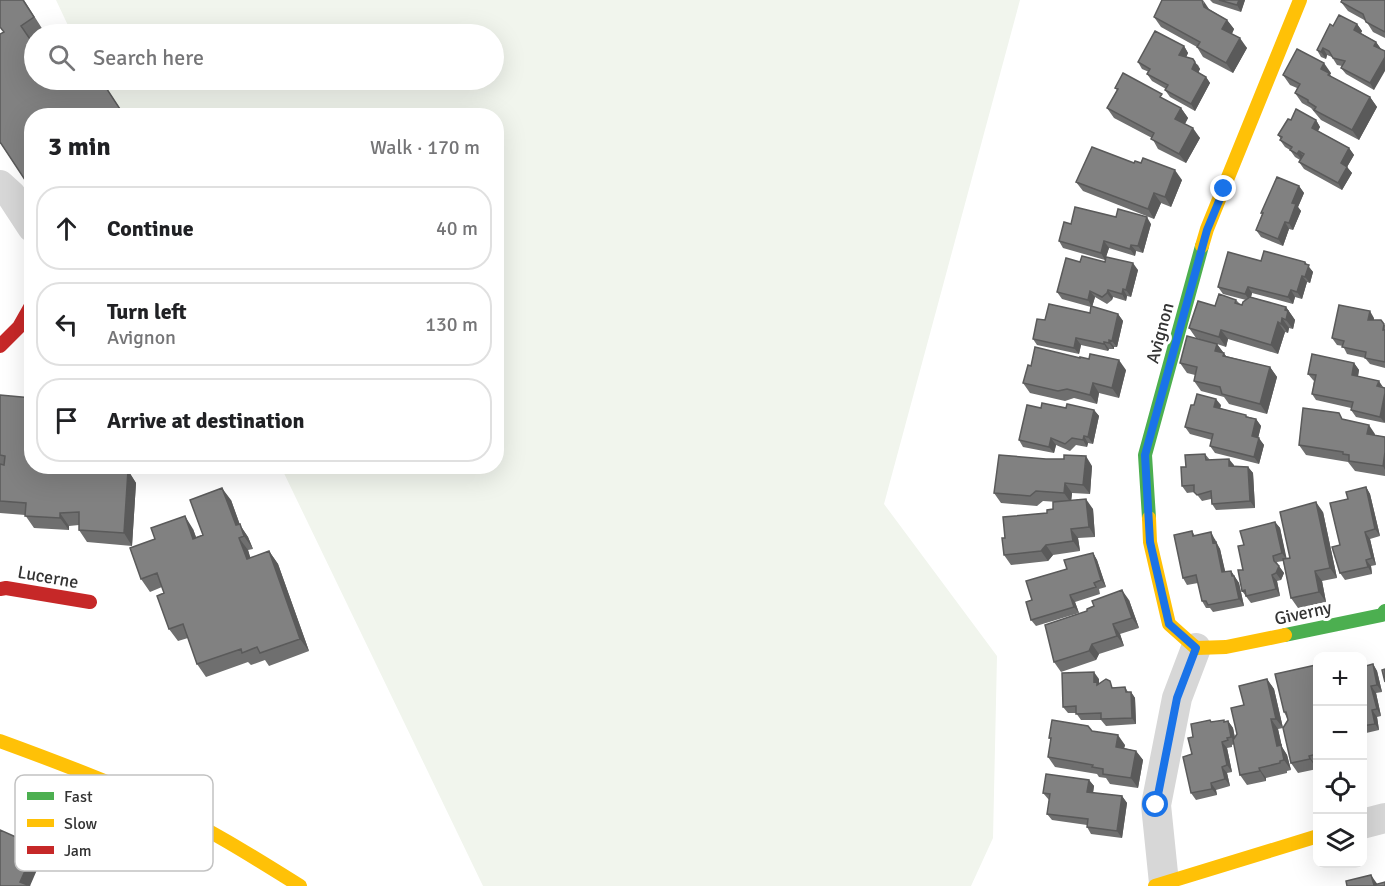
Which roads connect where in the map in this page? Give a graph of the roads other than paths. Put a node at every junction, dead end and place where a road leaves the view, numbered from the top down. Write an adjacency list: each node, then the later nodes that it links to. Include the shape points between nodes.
1 (1300, 0): 9 (street, Avignon, via 1207,230 1145,455 1150,542 1169,624)
2 (0, 185): 3 (street)
3 (24, 215)
4 (24, 319): 5 (street)
5 (0, 346)
6 (0, 589): 7 (street, Lucerne)
7 (90, 602)
8 (1385, 611): 9 (street, Giverny, via 1382,615 1226,647)
9 (1196, 648): 16 (street, via 1177,698 1156,805)
10 (0, 741): 11 (street)
11 (89, 775)
12 (1385, 818): 13 (street)
13 (1367, 823)
14 (213, 834): 17 (street)
15 (1313, 837): 16 (street)
16 (1176, 882)
17 (300, 886)

